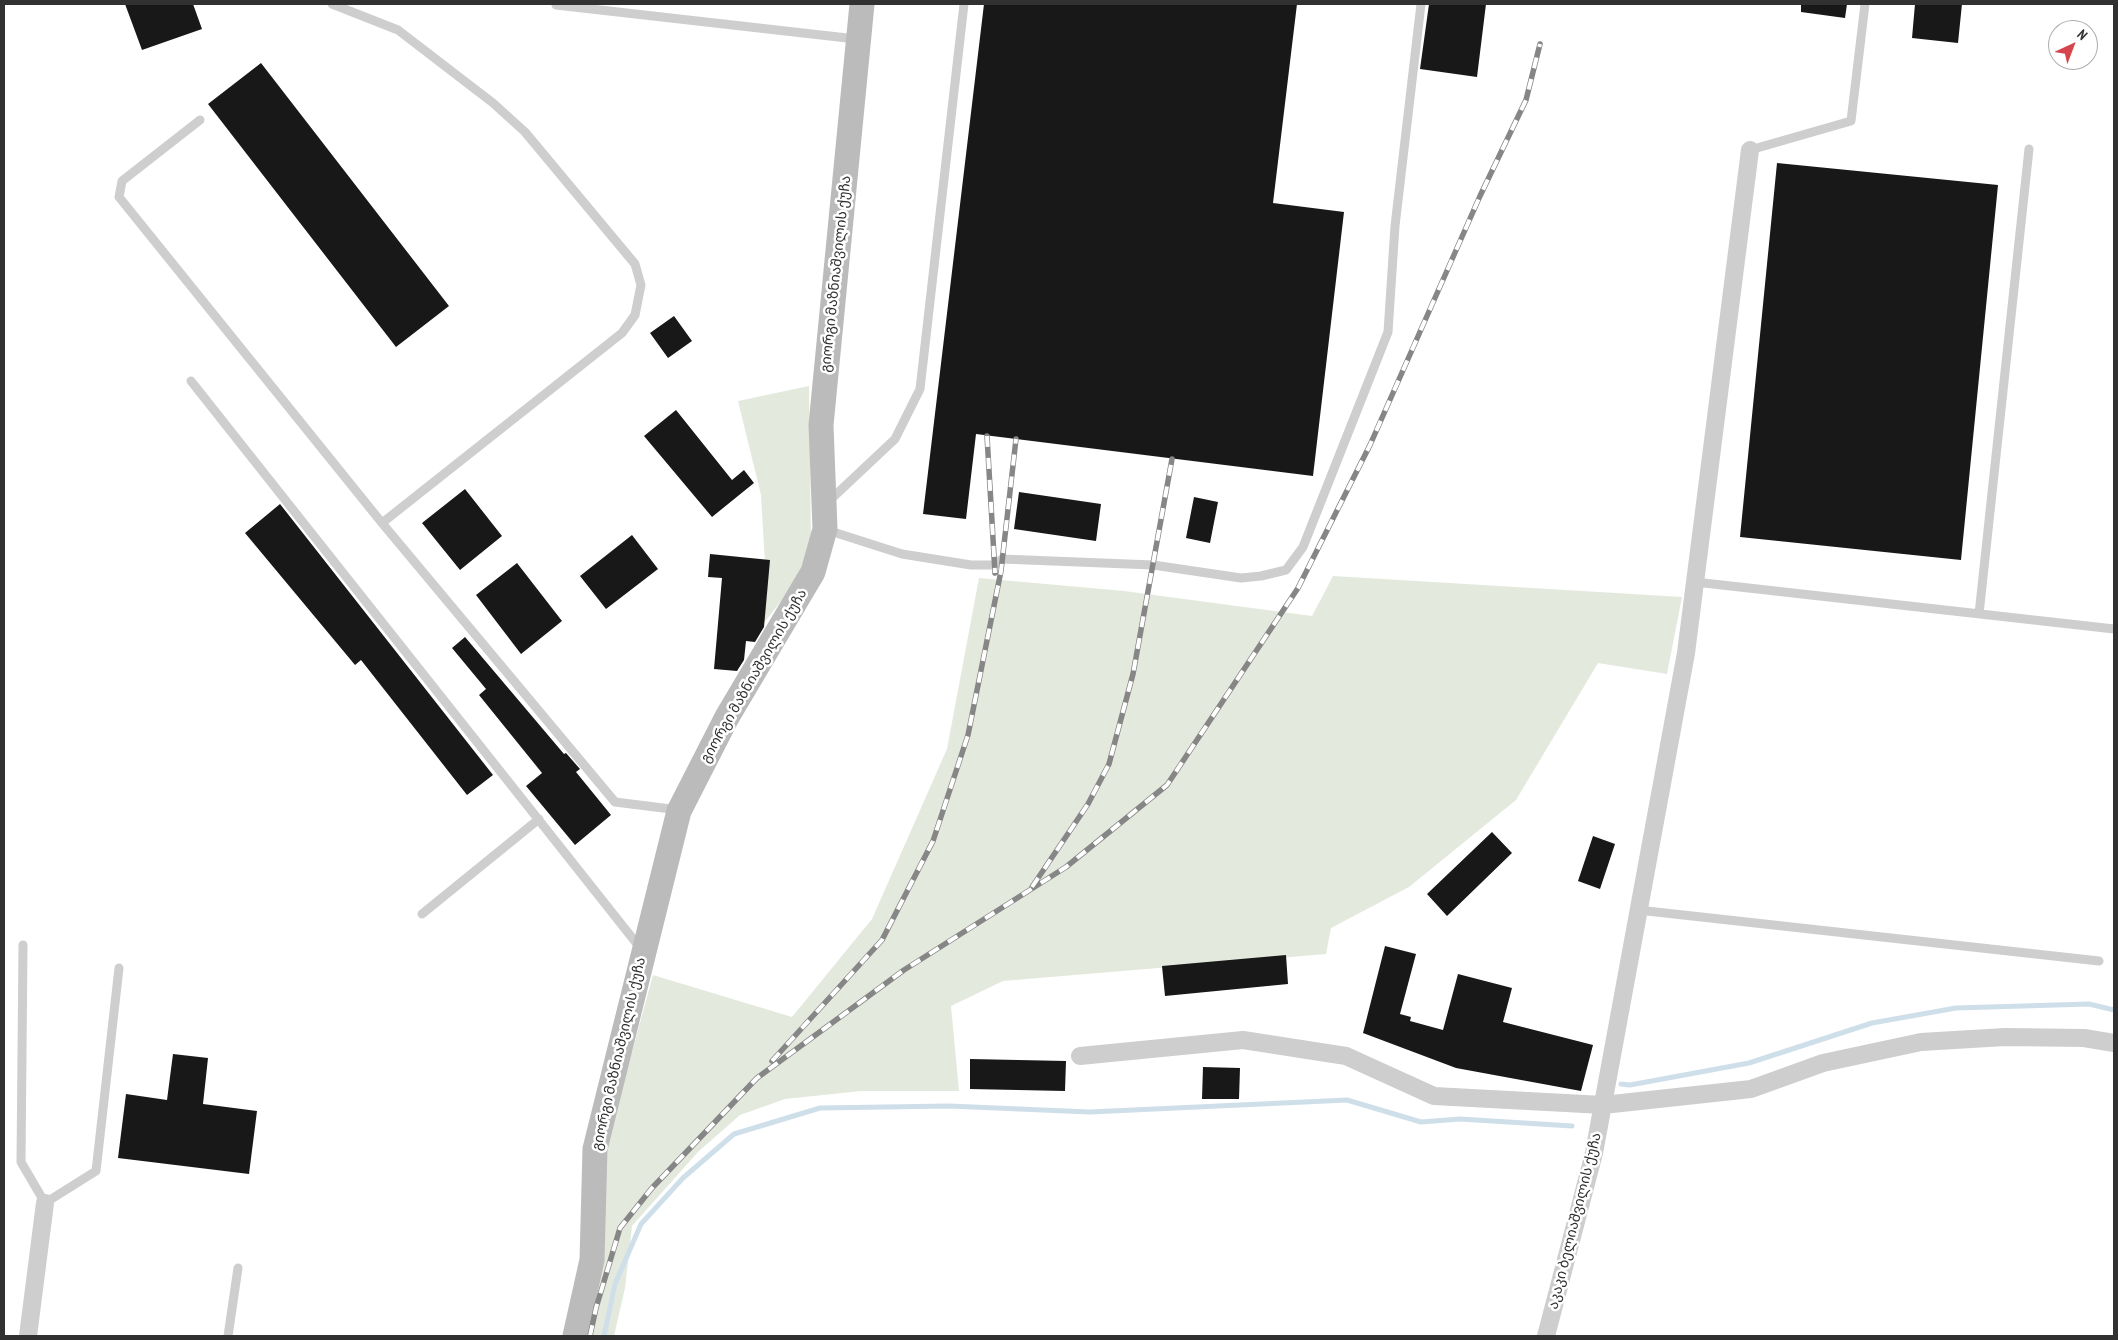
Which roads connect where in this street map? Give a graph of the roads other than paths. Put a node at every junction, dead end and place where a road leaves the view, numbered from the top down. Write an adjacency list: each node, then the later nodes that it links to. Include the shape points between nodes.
1 (332, 4): 13 (lane, via 398,30 526,132 635,264 641,285 635,315 622,333)
2 (862, 4): 7 (street, გიორგი მაზნიაშვილის ქუჩა)
3 (964, 4): 12 (lane, via 920,389 894,439)
4 (1421, 4): 12 (lane, via 1395,226 1388,332 1303,547 1286,570 1241,578 1153,566 1002,560 995,565 971,564 902,554)
5 (1865, 4): 10 (lane, via 1851,121)
6 (556, 5): 7 (lane)
7 (859, 40): 12 (street, გიორგი მაზნიაშვილის ქუჩა, via 821,425)
8 (200, 120): 13 (lane, via 122,181 119,197)
9 (2029, 149): 15 (lane)
10 (1750, 150): 14 (street, აკაკი ბელიაშვილის ქუჩა)
11 (191, 381): 18 (lane)
12 (824, 518): 17 (street, გიორგი მაზნიაშვილის ქუჩა, via 813,572 727,717)
13 (382, 523): 17 (lane, via 615,802)
14 (1695, 582): 15 (lane); 19 (street, აკაკი ბელიაშვილის ქუჩა, via 1686,653)
15 (1979, 614): 16 (lane)
16 (2114, 629)
17 (679, 810): 22 (street, გიორგი მაზნიაშვილის ქუჩა)
18 (539, 820): 20 (lane); 22 (lane)
19 (1638, 910): 23 (lane); 27 (street, აკაკი ბელიაშვილის ქუჩა)
20 (422, 914)
21 (24, 945): 28 (lane, via 20,1162)
22 (644, 952): 32 (street, გიორგი მაზნიაშვილის ქუჩა, via 595,1149 592,1260)
23 (2098, 961)
24 (119, 968): 28 (lane, via 96,1170)
25 (2114, 1043): 27 (street, via 2084,1038 2005,1037 1920,1042 1823,1063 1751,1088)
26 (1080, 1056): 27 (street, via 1243,1040 1346,1056 1434,1096)
27 (1603, 1105): 33 (street, აკაკი ბელიაშვილის ქუჩა, via 1594,1153)
28 (45, 1203): 30 (street)
29 (238, 1268): 31 (lane)
30 (28, 1336)
31 (228, 1336)
32 (575, 1336)
33 (1546, 1336)

